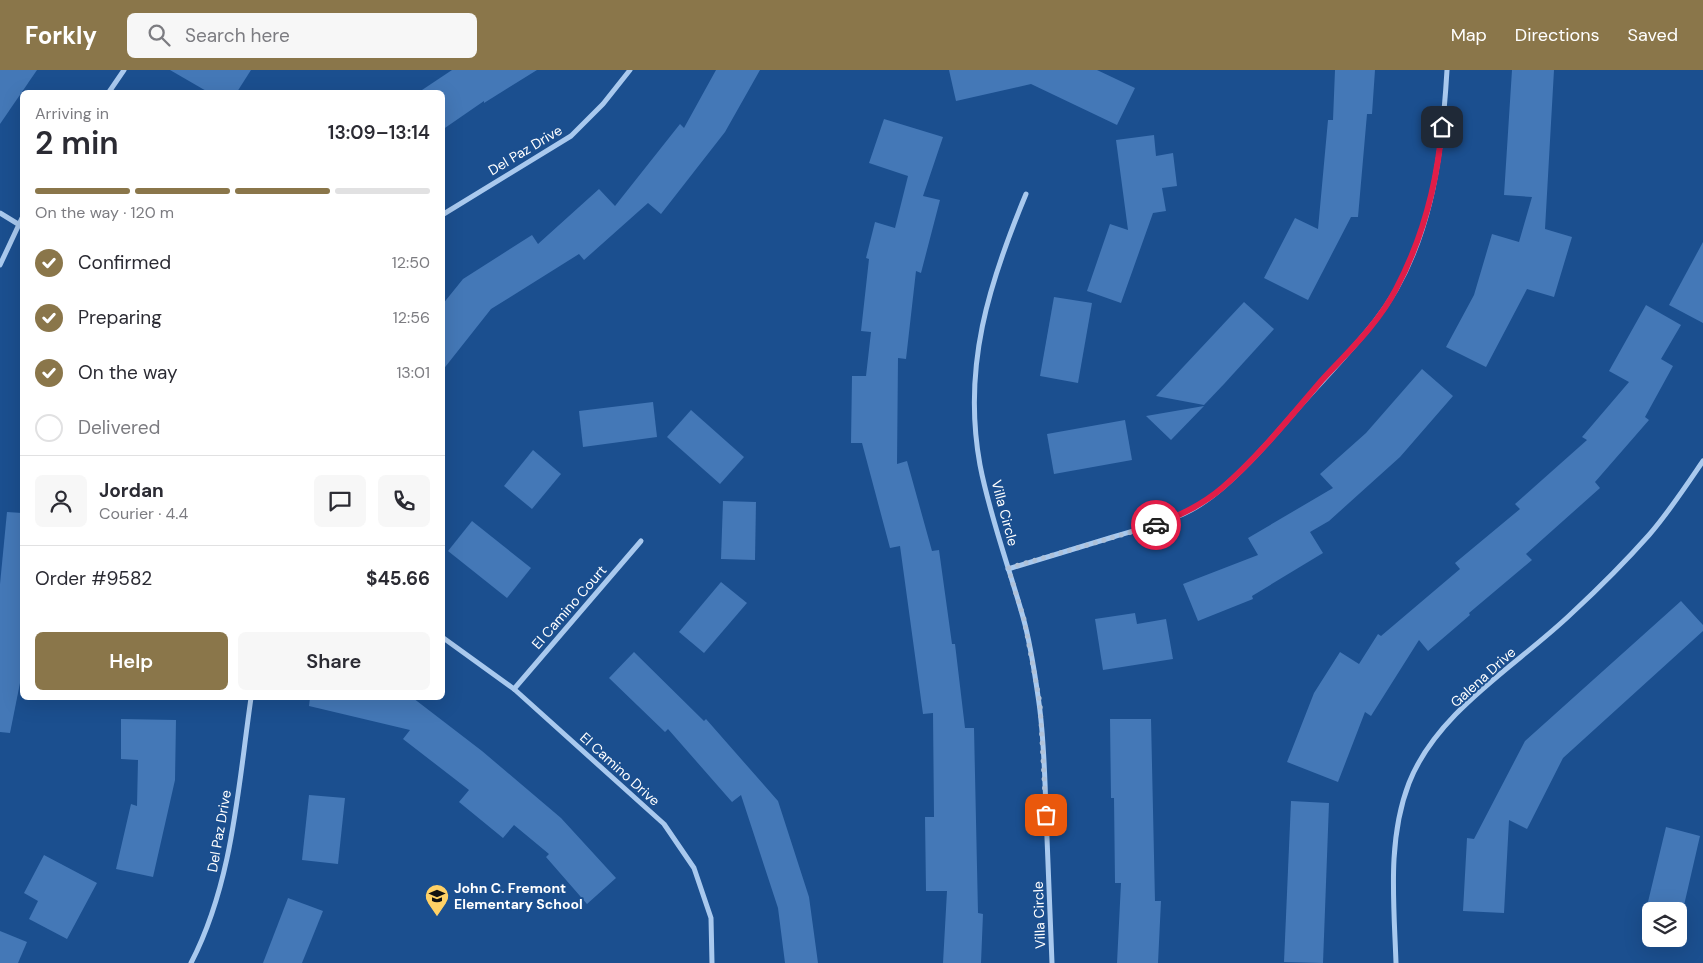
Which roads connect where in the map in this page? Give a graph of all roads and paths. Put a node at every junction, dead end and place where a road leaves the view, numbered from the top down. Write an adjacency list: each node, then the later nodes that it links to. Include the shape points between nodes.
1 (124, 70): 4 (street)
2 (630, 70): 6 (street, Del Paz Drive, via 603,104 571,136)
3 (1447, 70): 13 (street, via 1434,188 1424,225 1395,291 1376,320 1282,427 1222,488 1192,510 1156,524)
4 (110, 90)
5 (1026, 194): 13 (street, Villa Circle, via 988,297 978,341 974,383 980,466)
6 (445, 213)
7 (0, 214): 9 (street)
8 (20, 221): 9 (street)
9 (18, 224): 10 (street)
10 (0, 265)
11 (1703, 461): 20 (street, Galena Drive, via 1650,534 1615,571 1476,697 1426,748 1409,783 1395,846)
12 (641, 541): 15 (street, El Camino Court)
13 (1008, 568): 19 (street, Villa Circle, via 1024,619 1040,703)
14 (445, 639): 15 (street, El Camino Drive)
15 (514, 689): 18 (street, El Camino Drive, via 664,824 694,868 711,918)
16 (252, 700): 17 (street, Del Paz Drive, via 227,864 214,910)
17 (191, 963)
18 (712, 963)
19 (1052, 963)
20 (1396, 963)

